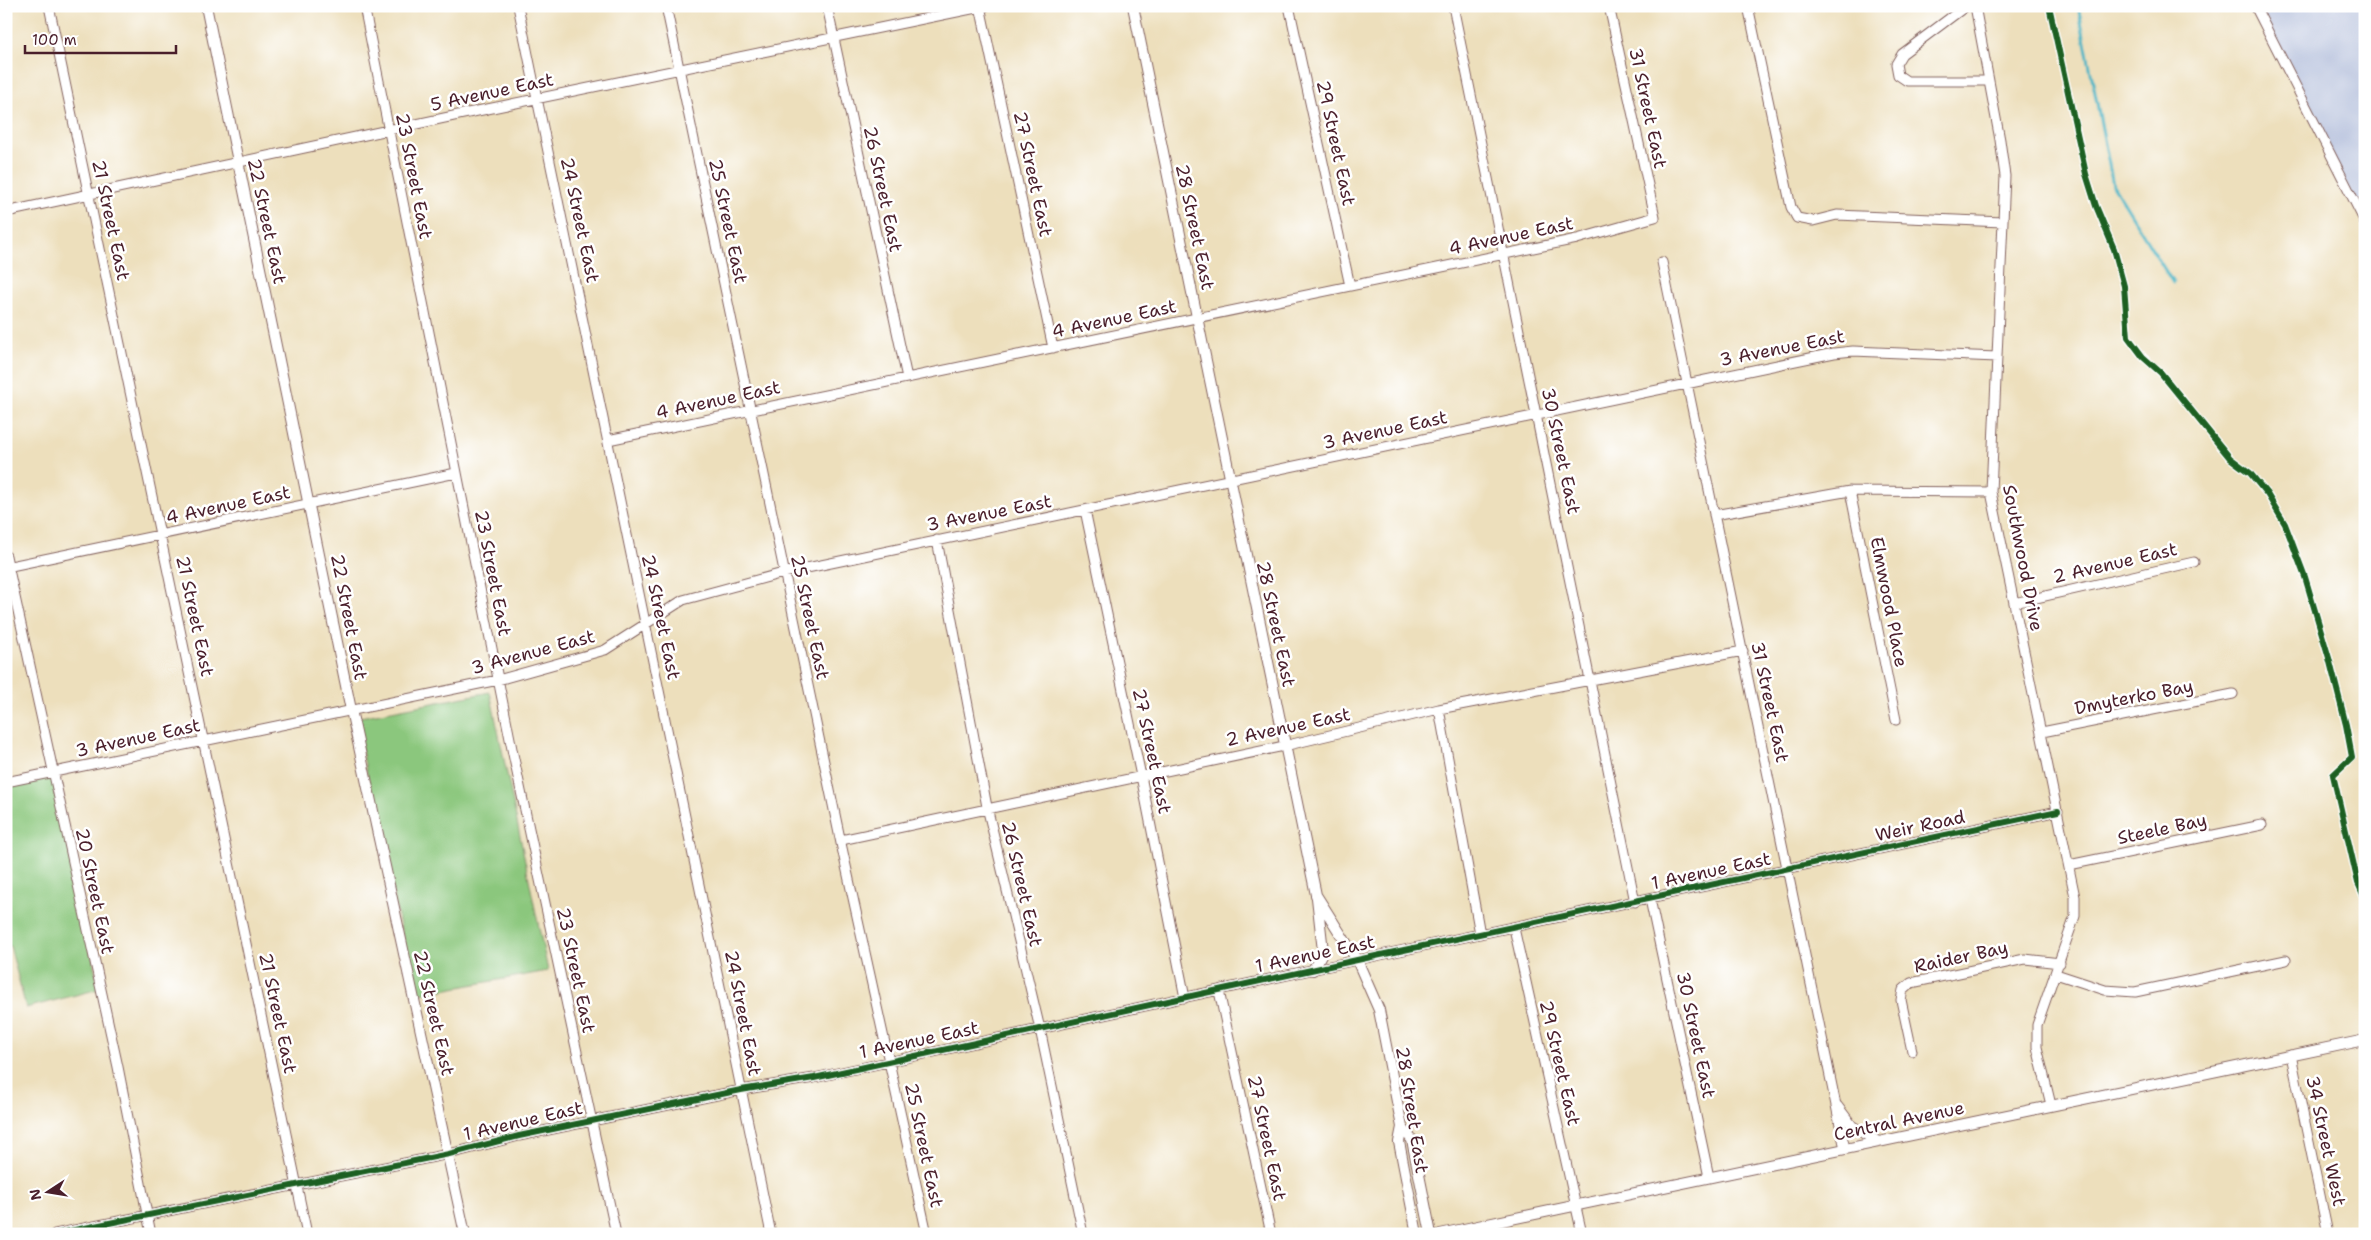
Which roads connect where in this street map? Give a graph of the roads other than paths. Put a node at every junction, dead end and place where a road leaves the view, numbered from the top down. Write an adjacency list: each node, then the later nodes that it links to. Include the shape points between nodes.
1 (49, 6): 22 (street, 21 Street East)
2 (206, 6): 21 (street, 22 Street East)
3 (364, 6): 20 (street, 23 Street East)
4 (518, 6): 19 (street, 24 Street East)
5 (666, 6): 17 (street, 25 Street East)
6 (827, 6): 16 (street, 26 Street East)
7 (1133, 6): 30 (street, 28 Street East)
8 (1289, 6): 29 (street, 29 Street East)
9 (1453, 6): 27 (street, 30 Street East)
10 (1609, 6): 24 (street, 31 Street East)
11 (1748, 6): 25 (street, via 1790,207 1797,218 1813,221 1837,215)
12 (1966, 6): 18 (street, via 1902,54 1896,64 1898,75 1907,82)
13 (1975, 6): 18 (street, Southwood Drive)
14 (2255, 6): 26 (street)
15 (982, 7): 16 (street, 5 Avenue East); 31 (street, 27 Street East)
16 (834, 37): 17 (street, 5 Avenue East); 33 (street, 26 Street East)
17 (680, 70): 19 (street, 5 Avenue East); 35 (street, 25 Street East)
18 (1990, 82): 25 (street, Southwood Drive, via 2005,176)
19 (538, 98): 20 (street, 5 Avenue East); 37 (street, 24 Street East)
20 (389, 130): 21 (street, 5 Avenue East); 38 (street, 23 Street East)
21 (238, 162): 22 (street, 5 Avenue East); 42 (street, 22 Street East)
22 (89, 194): 23 (street, 5 Avenue East); 45 (street, 21 Street East)
23 (6, 212)
24 (1655, 218): 27 (street, 4 Avenue East)
25 (2003, 222): 32 (street, Southwood Drive)
26 (2365, 222)
27 (1504, 254): 29 (street, 4 Avenue East); 36 (street, 30 Street East)
28 (1662, 262): 34 (street, 31 Street East)
29 (1350, 286): 30 (street, 4 Avenue East)
30 (1197, 318): 31 (street, 4 Avenue East); 39 (street, 28 Street East)
31 (1053, 348): 33 (street, 4 Avenue East)
32 (1997, 357): 34 (street, 3 Avenue East, via 1853,351); 41 (street, Southwood Drive)
33 (907, 378): 35 (street, 4 Avenue East)
34 (1688, 383): 36 (street, 3 Avenue East); 44 (street, 31 Street East)
35 (750, 410): 37 (street, 4 Avenue East); 50 (street, 25 Street East)
36 (1537, 415): 39 (street, 3 Avenue East); 55 (street, 30 Street East)
37 (608, 440): 52 (street, 24 Street East)
38 (456, 473): 42 (street, 4 Avenue East); 54 (street, 23 Street East)
39 (1230, 481): 43 (street, 3 Avenue East); 62 (street, 28 Street East)
40 (1850, 491): 41 (street); 44 (street); 59 (street, Elmwood Place)
41 (1991, 492): 51 (street, Southwood Drive)
42 (310, 504): 45 (street, 4 Avenue East); 57 (street, 22 Street East)
43 (1085, 510): 46 (street, 3 Avenue East); 64 (street, 27 Street East)
44 (1714, 515): 53 (street, 31 Street East)
45 (161, 536): 49 (street, 4 Avenue East); 61 (street, 21 Street East)
46 (937, 540): 50 (street, 3 Avenue East); 66 (street, 26 Street East)
47 (6, 556): 49 (street, 20 Street East)
48 (2194, 562): 51 (street, 2 Avenue East)
49 (7, 567): 63 (street, 20 Street East)
50 (783, 573): 52 (street, 3 Avenue East, via 683,600); 69 (street, 25 Street East)
51 (2014, 602): 60 (street, Southwood Drive)
52 (646, 624): 54 (street, 3 Avenue East, via 606,650); 89 (street, 24 Street East)
53 (1743, 651): 55 (street, 2 Avenue East); 71 (street, 31 Street East)
54 (498, 680): 57 (street, 3 Avenue East); 92 (street, 23 Street East)
55 (1592, 680): 58 (street, 2 Avenue East); 74 (street, 30 Street East)
56 (2233, 694): 60 (street, Dmyterko Bay)
57 (351, 710): 61 (street, 3 Avenue East); 96 (street, 22 Street East)
58 (1439, 710): 62 (street, 2 Avenue East); 76 (street)
59 (1896, 720)
60 (2042, 732): 67 (street, Southwood Drive)
61 (205, 741): 63 (street, 3 Avenue East); 98 (street, 21 Street East)
62 (1284, 746): 64 (street, 2 Avenue East); 72 (street, 28 Street East)
63 (53, 772): 65 (street, 3 Avenue East); 100 (street, 20 Street East)
64 (1141, 776): 66 (street, 2 Avenue East); 83 (street, 27 Street East)
65 (6, 782)
66 (987, 807): 69 (street, 2 Avenue East); 84 (street, 26 Street East)
67 (2058, 811): 70 (street, Southwood Drive); 71 (street, Weir Road)
68 (2262, 825): 70 (street, Steele Bay)
69 (842, 840): 88 (street, 25 Street East)
70 (2069, 865): 79 (street, Southwood Drive, via 2075,916)
71 (1789, 870): 73 (street, 1 Avenue East); 91 (street, 31 Street East)
72 (1316, 895): 77 (street, 28 Street East); 80 (street, via 1322,950)
73 (1650, 899): 74 (street, 1 Avenue East); 97 (street, 30 Street East)
74 (1635, 902): 75 (street, 1 Avenue East)
75 (1514, 928): 76 (street, 1 Avenue East); 99 (street, 29 Street East)
76 (1480, 934): 77 (street, 1 Avenue East)
77 (1357, 960): 80 (street, 1 Avenue East); 93 (street, 28 Street East, via 1379,1010)
78 (2286, 960): 81 (street, via 2135,992 2105,990)
79 (2060, 963): 81 (street, Southwood Drive); 86 (street, Raider Bay, via 2025,959 1911,983 1903,990 1901,1000)
80 (1313, 970): 82 (street, 1 Avenue East)
81 (2056, 974): 90 (street, Southwood Drive, via 2037,1025 2037,1047)
82 (1219, 991): 83 (street, 1 Avenue East); 110 (street, 27 Street East)
83 (1185, 998): 84 (street, 1 Avenue East)
84 (1040, 1029): 88 (street, 1 Avenue East); 109 (street, 26 Street East)
85 (2365, 1040): 87 (street, Central Avenue)
86 (1912, 1051)
87 (2291, 1055): 90 (street, Central Avenue); 115 (street, 34 Street West)
88 (889, 1061): 89 (street, 1 Avenue East); 108 (street, 25 Street East)
89 (741, 1090): 92 (street, 1 Avenue East); 107 (street, 24 Street East)
90 (2051, 1105): 94 (street, Central Avenue)
91 (1837, 1106): 94 (street, via 1852,1126); 95 (street, 31 Street East)
92 (592, 1121): 96 (street, 1 Avenue East); 106 (street, 23 Street East)
93 (1402, 1127): 111 (street, 28 Street East, via 1399,1142); 112 (street, via 1412,1140)
94 (1878, 1142): 95 (street, Central Avenue)
95 (1845, 1149): 97 (street, Central Avenue)
96 (449, 1154): 98 (street, 1 Avenue East); 105 (street, 22 Street East)
97 (1709, 1177): 99 (street, Central Avenue)
98 (296, 1185): 100 (street, 1 Avenue East); 104 (street, 21 Street East)
99 (1575, 1205): 101 (street, Central Avenue); 114 (street, 29 Street East)
100 (147, 1215): 102 (street, 1 Avenue East); 103 (street, 20 Street East)
101 (1490, 1229): 113 (street, Central Avenue)
102 (55, 1234)
103 (151, 1234)
104 (307, 1234)
105 (465, 1234)
106 (616, 1234)
107 (771, 1234)
108 (927, 1234)
109 (1083, 1234)
110 (1272, 1234)
111 (1416, 1234)
112 (1431, 1234)
113 (1440, 1234)
114 (1582, 1234)
115 (2328, 1234)

